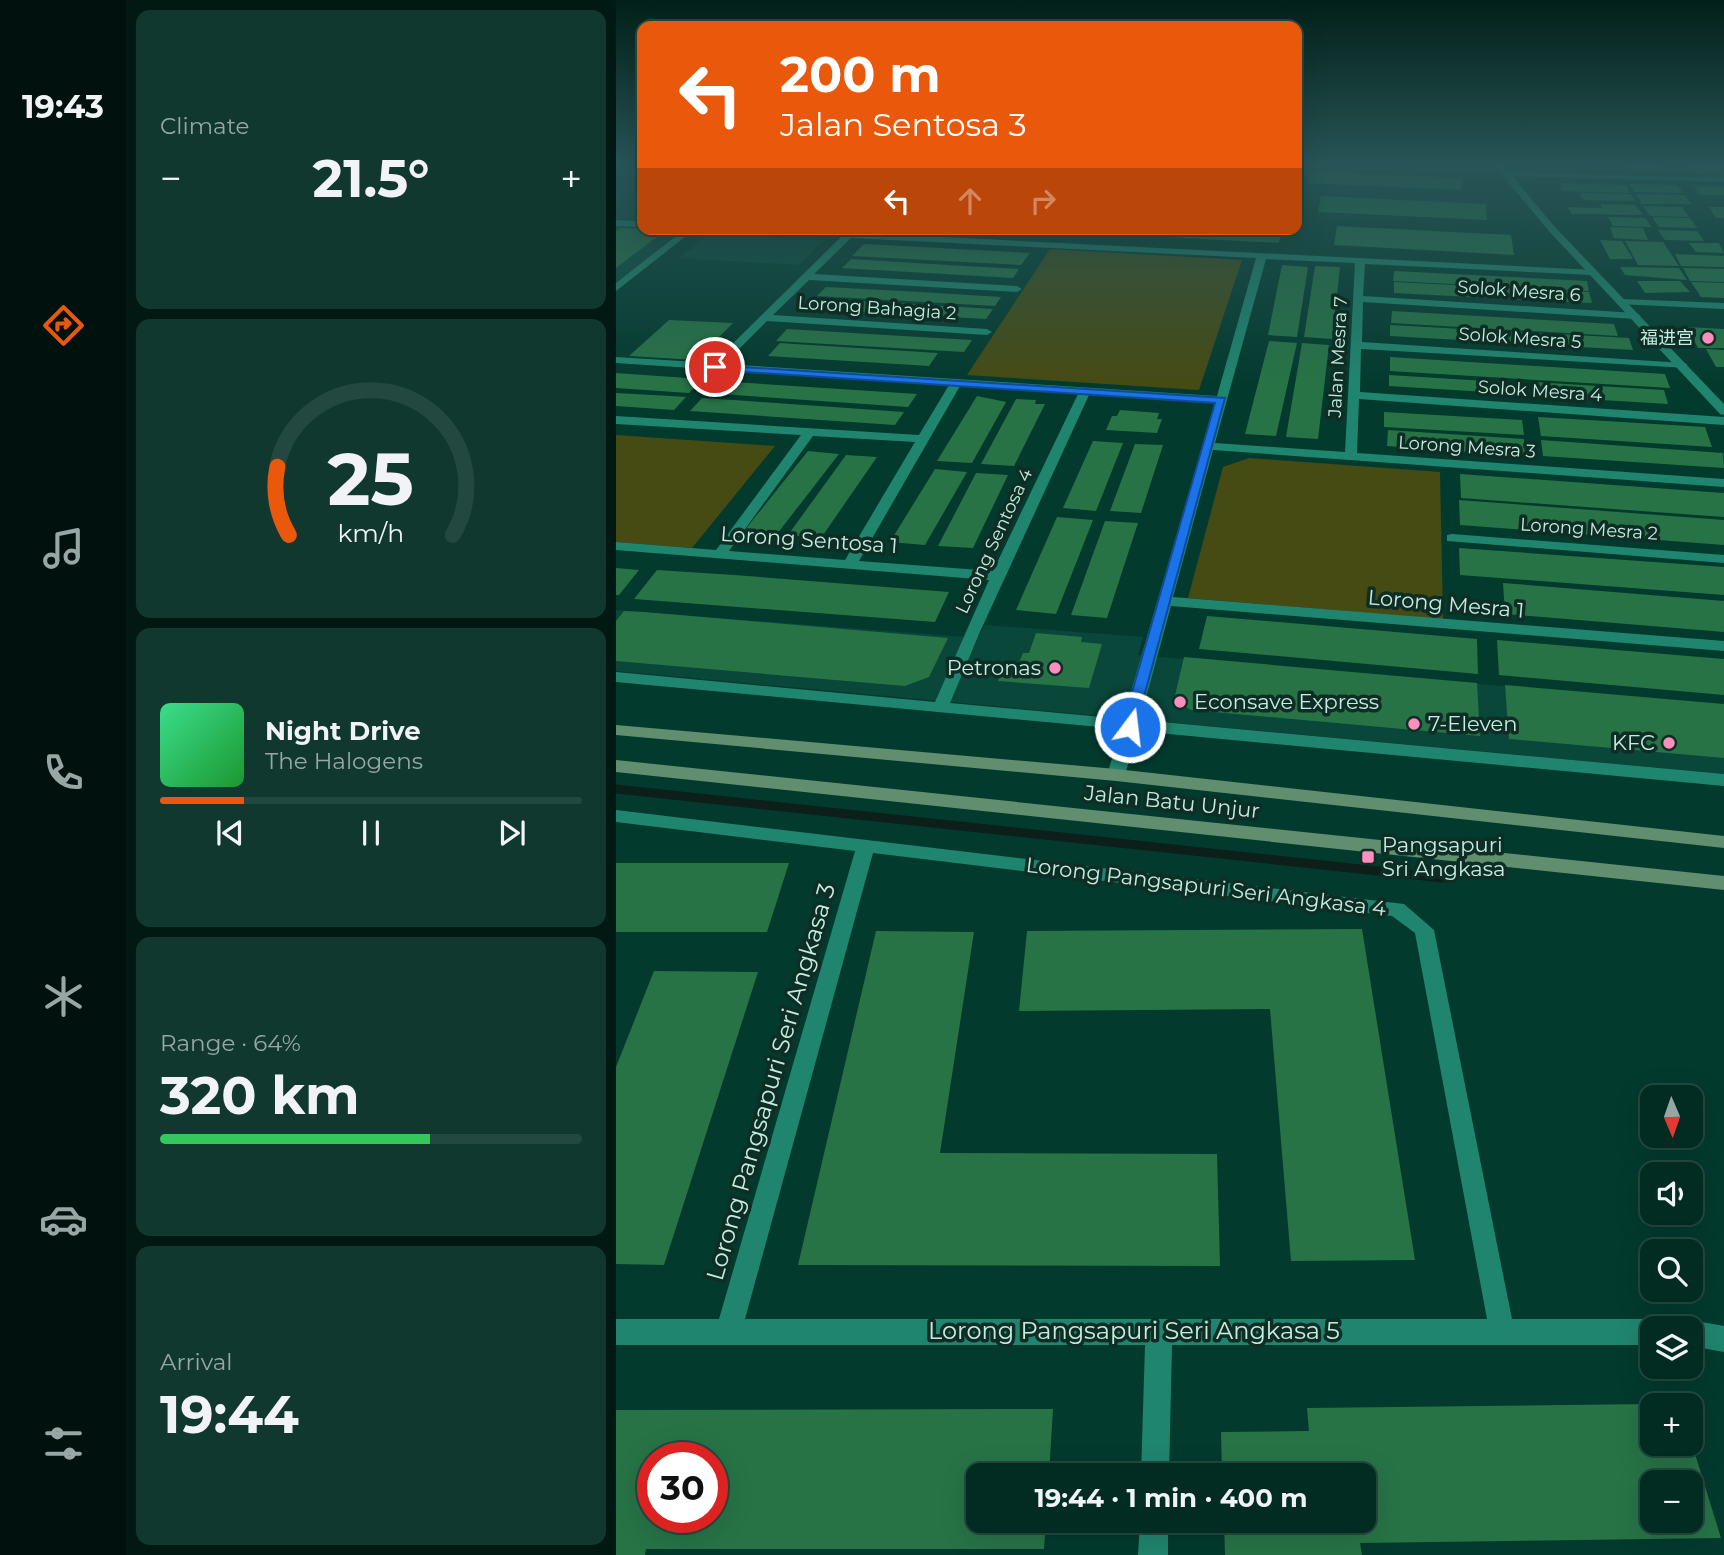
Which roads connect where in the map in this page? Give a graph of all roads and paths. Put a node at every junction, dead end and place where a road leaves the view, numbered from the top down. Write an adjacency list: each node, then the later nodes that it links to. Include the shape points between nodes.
1 (679, 239): 11 (street)
2 (845, 239): 10 (street)
3 (911, 239): 6 (street)
4 (1023, 239): 6 (street)
5 (1563, 239): 9 (street)
6 (1020, 243): 7 (street)
7 (1262, 255): 8 (street); 26 (street)
8 (1360, 259): 9 (street); 13 (street, Jalan Mesra 7)
9 (1592, 272): 14 (street)
10 (808, 277): 12 (street); 17 (street)
11 (616, 288)
12 (1017, 289)
13 (1358, 299): 16 (street, Solok Mesra 6); 19 (street, Jalan Mesra 7)
14 (1622, 302): 15 (street); 16 (street)
15 (1724, 306)
16 (1636, 316): 21 (street)
17 (765, 318): 18 (street, Lorong Bahagia 2); 22 (street)
18 (987, 332)
19 (1356, 345): 21 (street, Solok Mesra 5); 25 (street, Jalan Mesra 7)
20 (616, 360): 22 (street)
21 (1683, 366): 27 (street)
22 (715, 367): 23 (street)
23 (956, 383): 24 (street); 31 (street)
24 (1084, 391): 26 (street); 40 (street, Lorong Sentosa 4)
25 (1353, 395): 29 (street, Solok Mesra 4); 33 (street, Jalan Mesra 7)
26 (1221, 400): 32 (street)
27 (1724, 411)
28 (616, 420): 30 (street)
29 (1724, 421)
30 (810, 432): 31 (street); 37 (street)
31 (923, 439): 39 (street)
32 (1208, 446): 33 (street, Lorong Mesra 3); 41 (street)
33 (1350, 456): 34 (street, Lorong Mesra 3)
34 (1724, 483)
35 (1451, 538): 38 (street, Lorong Mesra 2)
36 (616, 546): 37 (street, Lorong Sentosa 1)
37 (719, 555): 39 (street, Lorong Sentosa 1)
38 (1724, 559)
39 (849, 565): 40 (street, Lorong Sentosa 1)
40 (998, 576): 44 (street, Lorong Sentosa 4)
41 (1165, 601): 42 (street, Lorong Mesra 1); 45 (street)
42 (1724, 646)
43 (616, 677): 44 (street)
44 (940, 708): 45 (street)
45 (1130, 727): 48 (street); 49 (street)
46 (616, 730): 48 (main road, Jalan Batu Unjur)
47 (616, 766): 53 (main road, Jalan Batu Unjur)
48 (1116, 775): 51 (main road, Jalan Batu Unjur)
49 (1724, 780)
50 (616, 816): 52 (street, Lorong Pangsapuri Seri Angkasa 4)
51 (1724, 842)
52 (865, 846): 56 (street, Lorong Pangsapuri Seri Angkasa 3); 57 (street, Lorong Pangsapuri Seri Angkasa 4, via 1397,909 1424,930)
53 (1724, 883)
54 (1158, 1330): 56 (street, Lorong Pangsapuri Seri Angkasa 5); 57 (street, Lorong Pangsapuri Seri Angkasa 5); 61 (street)
55 (616, 1332): 56 (street, Lorong Pangsapuri Seri Angkasa 5)
56 (728, 1332)
57 (1502, 1332): 58 (street, Lorong Pangsapuri Seri Angkasa 5)
58 (1640, 1332)
59 (1703, 1335): 60 (street)
60 (1724, 1339)
61 (1155, 1463)
62 (1153, 1533): 63 (street)
63 (1153, 1555)

